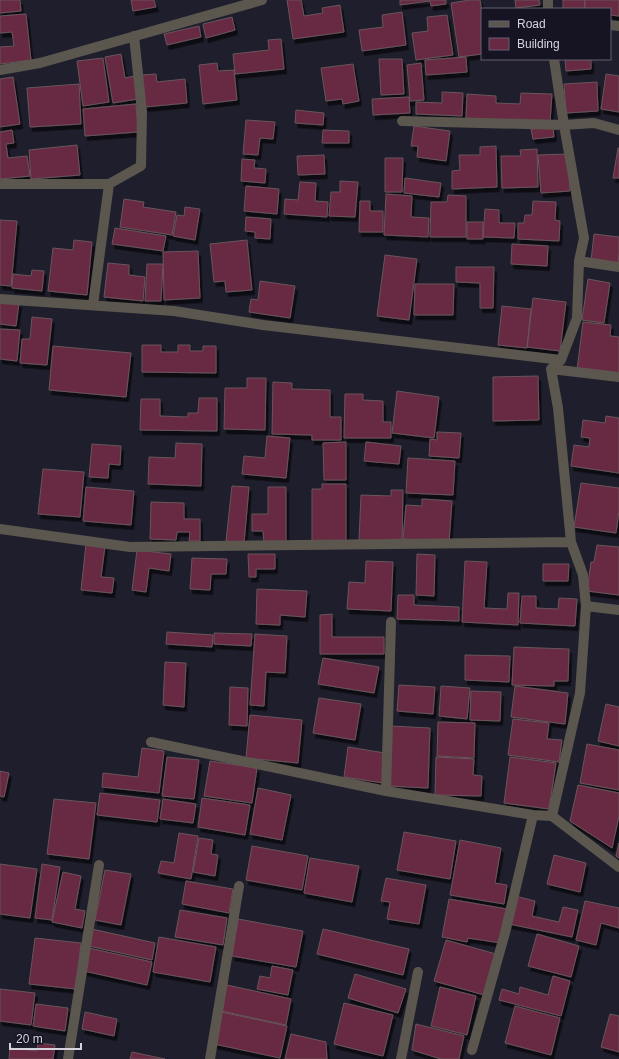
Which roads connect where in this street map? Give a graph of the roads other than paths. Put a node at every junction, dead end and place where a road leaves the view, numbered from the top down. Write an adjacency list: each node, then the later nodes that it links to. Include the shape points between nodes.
1 (262, 0): 2 (street)
2 (134, 36): 4 (street, via 40,63); 9 (street, via 142,112 141,166)
3 (554, 60): 6 (street)
4 (0, 70)
5 (402, 121): 6 (street)
6 (564, 125): 7 (street, via 594,123); 10 (street, via 584,238)
7 (619, 130)
8 (0, 184): 9 (street)
9 (109, 184): 13 (street)
10 (579, 261): 11 (street); 14 (street, via 577,318)
11 (619, 267)
12 (0, 299): 13 (street)
13 (93, 305): 14 (street, via 174,311 263,325)
14 (561, 360): 15 (street)
15 (551, 369): 16 (street); 18 (street, via 558,408)
16 (619, 377)
17 (0, 529): 18 (street, via 130,547)
18 (571, 542): 19 (street, via 583,575)
19 (586, 606): 20 (street); 25 (street, via 580,693)
20 (619, 610)
21 (391, 622): 23 (street)
22 (151, 742): 23 (street)
23 (386, 791): 24 (street)
24 (533, 814): 25 (street); 30 (street, via 505,933)
25 (552, 816): 27 (street)
26 (99, 865): 31 (street)
27 (619, 867)
28 (239, 886): 32 (street)
29 (418, 972): 33 (street)
30 (472, 1050)
31 (68, 1059)
32 (210, 1059)
33 (401, 1059)

